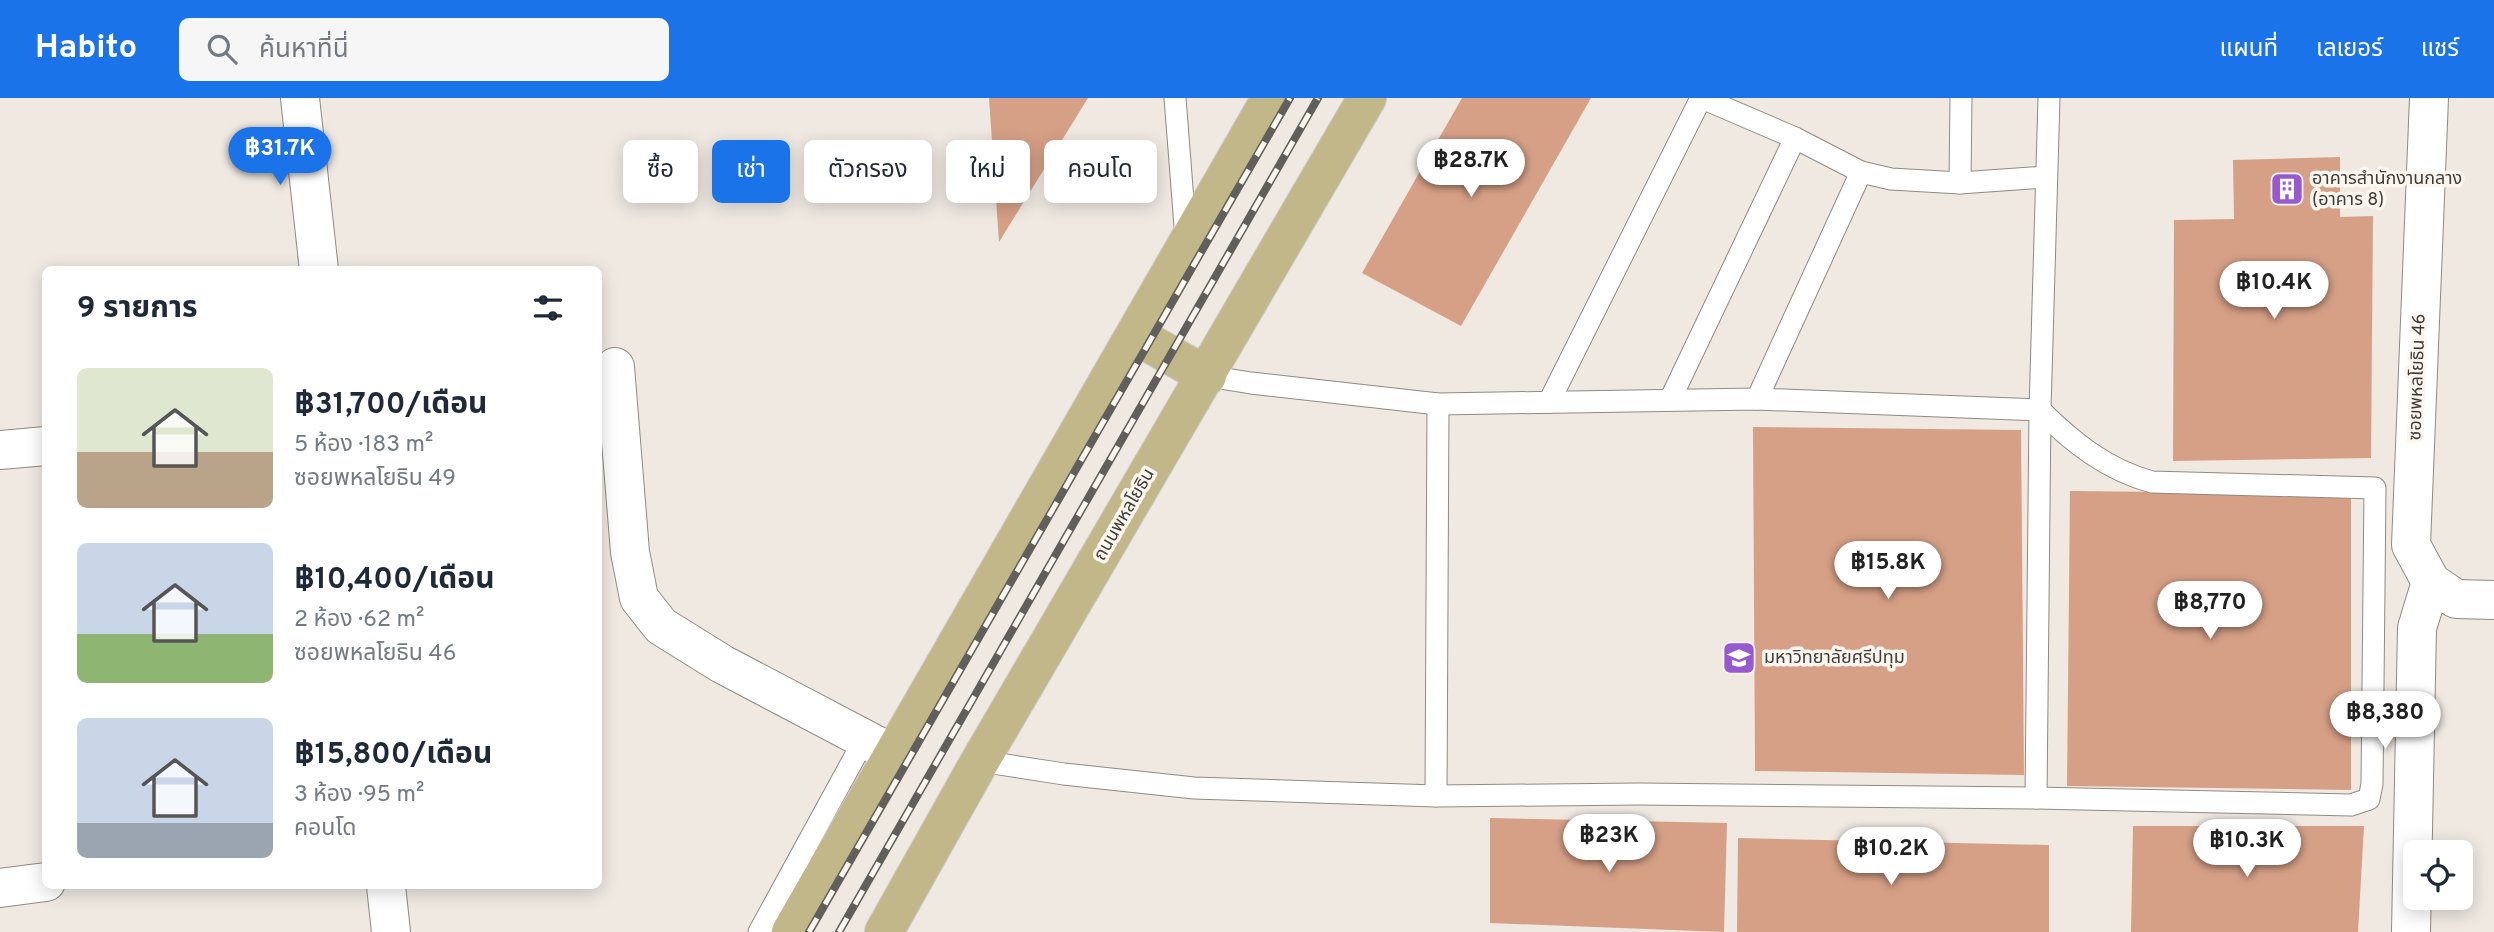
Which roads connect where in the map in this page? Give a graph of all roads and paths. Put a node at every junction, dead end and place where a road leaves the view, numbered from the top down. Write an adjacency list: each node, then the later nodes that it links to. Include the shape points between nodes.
1 (300, 98): 14 (street)
2 (1175, 98): 13 (lane)
3 (1271, 98): 13 (main road)
4 (1367, 98): 17 (main road, ถนนพหลโยธิน)
5 (1701, 98): 9 (lane); 20 (lane)
6 (1961, 98): 12 (lane)
7 (2049, 98): 11 (lane)
8 (2429, 98): 25 (street, ซอยพหลโยธิน 46, via 2411,545)
9 (1795, 138): 10 (lane); 19 (lane)
10 (1861, 172): 12 (lane, via 1902,181); 18 (lane)
11 (2046, 177): 12 (lane); 22 (lane)
12 (1960, 183)
13 (1187, 245): 15 (main road)
14 (319, 266)
15 (1135, 335): 17 (main road); 27 (main road)
16 (615, 367): 27 (street, via 630,552 639,597 661,626 722,664)
17 (1207, 376): 21 (lane); 28 (main road, ถนนพหลโยธิน)
18 (1757, 399): 19 (lane); 22 (lane)
19 (1670, 400): 20 (lane)
20 (1549, 402): 21 (lane)
21 (1438, 404): 29 (lane)
22 (2040, 410): 30 (lane); 30 (lane, via 2072,440 2108,464 2152,482 2375,488 2372,784 2369,799 2351,805)
23 (42, 446): 24 (street)
24 (0, 450)
25 (2431, 582): 26 (street, via 2456,599); 38 (street, via 2417,628)
26 (2494, 600)
27 (879, 747): 35 (lane); 36 (main road)
28 (980, 761): 29 (lane, via 1194,788); 37 (main road, ถนนพหลโยธิน)
29 (1436, 796): 30 (lane)
30 (2036, 798)
31 (42, 883): 32 (street)
32 (0, 888)
33 (386, 889): 34 (street)
34 (391, 932)
35 (759, 932)
36 (791, 932)
37 (884, 932)
38 (2411, 932)

